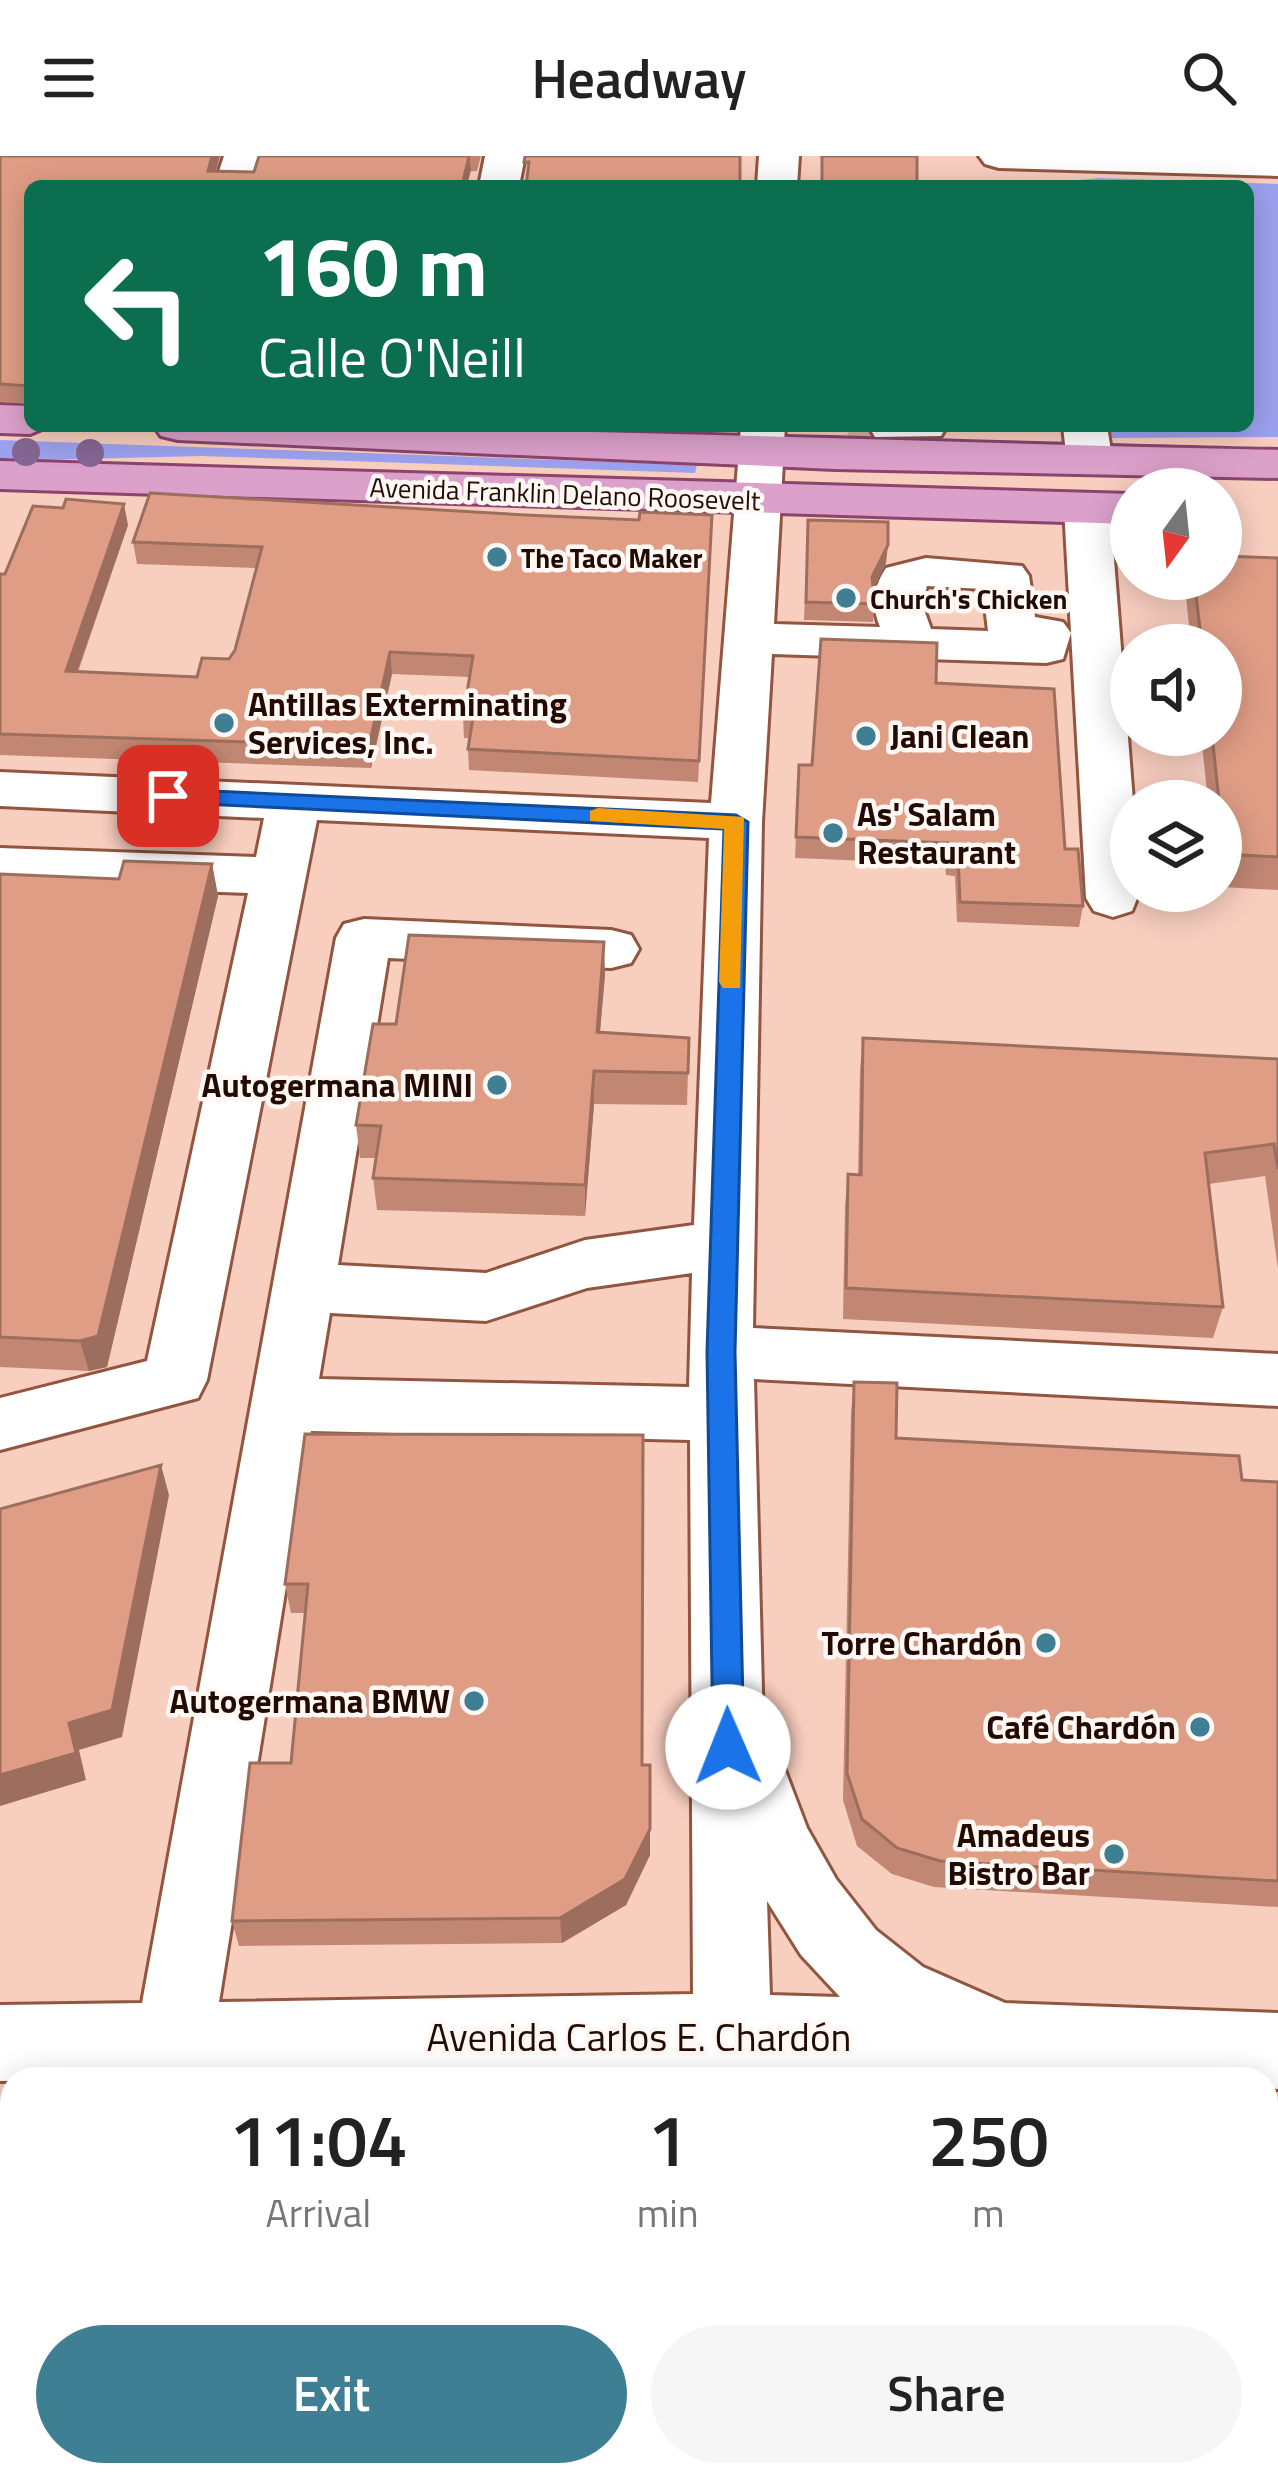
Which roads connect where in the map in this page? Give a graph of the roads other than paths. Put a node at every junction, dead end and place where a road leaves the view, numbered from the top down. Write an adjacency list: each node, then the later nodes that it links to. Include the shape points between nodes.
1 (999, 156): 2 (street)
2 (1052, 157): 3 (street)
3 (1278, 164)
4 (461, 432): 5 (main road, Avenida Franklin Delano Roosevelt)
5 (762, 458): 7 (main road, Avenida Franklin Delano Roosevelt); 8 (main road, Avenida Franklin Delano Roosevelt); 12 (street)
6 (1278, 464): 8 (main road, Avenida Franklin Delano Roosevelt)
7 (0, 475)
8 (1098, 476): 11 (street)
9 (1242, 509): 10 (main road)
10 (1278, 509)
11 (1051, 637): 12 (street); 18 (street)
12 (750, 638): 15 (street)
13 (0, 789): 14 (street)
14 (294, 802): 15 (street); 17 (street)
15 (736, 822): 20 (street)
16 (0, 866): 17 (street)
17 (279, 876): 25 (street, via 175,1380)
18 (1110, 885)
19 (610, 949): 21 (street, via 364,938)
20 (724, 1245): 21 (street, via 585,1264 486,1297); 23 (street)
21 (303, 1287): 24 (street)
22 (1278, 1381): 23 (street)
23 (721, 1383): 24 (street); 26 (street)
24 (283, 1404): 27 (street)
25 (0, 1424)
26 (727, 1694): 28 (street, via 778,1846 816,1913 873,1979); 31 (street)
27 (174, 2040): 29 (street, Avenida Carlos E. Chardón); 31 (street, Avenida Carlos E. Chardón)
28 (997, 2040): 30 (street, Avenida Carlos E. Chardón); 31 (street, Avenida Carlos E. Chardón)
29 (0, 2043)
30 (1278, 2051)
31 (733, 2055)

